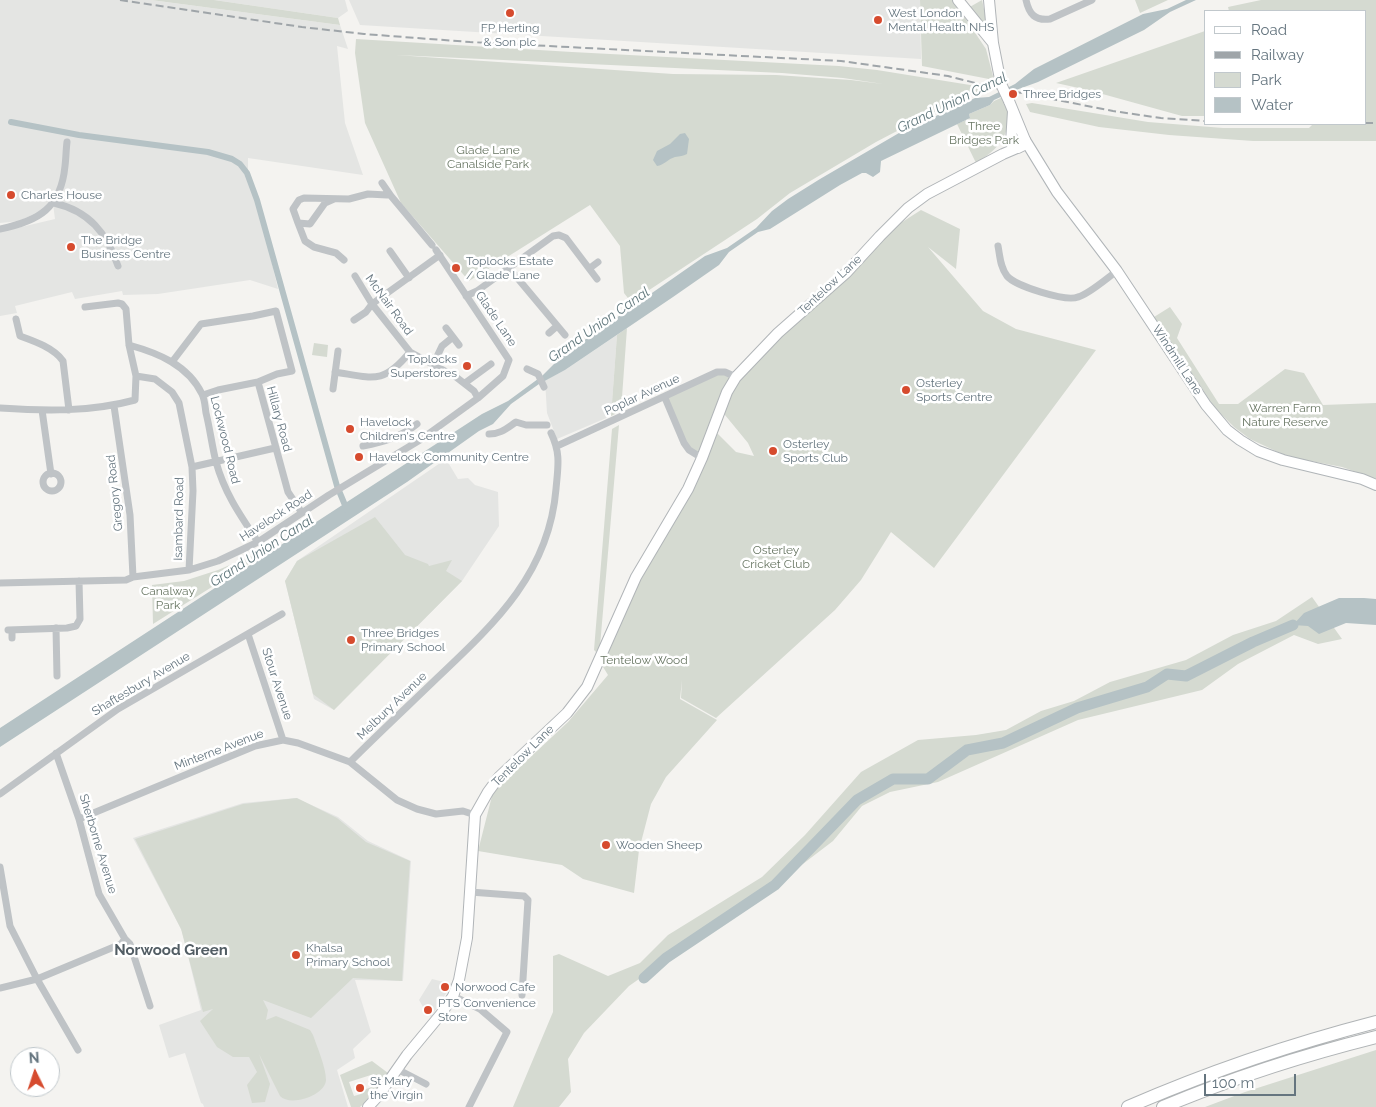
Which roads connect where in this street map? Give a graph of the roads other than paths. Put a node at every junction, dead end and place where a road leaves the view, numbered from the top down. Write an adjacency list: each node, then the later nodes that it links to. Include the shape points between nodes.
1 (958, 0): 7 (main road, Windmill Lane)
2 (985, 0): 6 (street)
3 (990, 0): 6 (main road, Windmill Lane)
4 (1026, 0): 5 (street, via 1032,16 1044,20)
5 (1092, 0)
6 (992, 20): 7 (main road, Windmill Lane)
7 (993, 43): 8 (main road, Windmill Lane, bridge)
8 (1018, 142): 26 (main road, Windmill Lane, via 1037,158 1056,192); 50 (main road, Tentelow Lane, via 1003,154 927,194 908,208 846,273 778,333)
9 (66, 145): 13 (street, via 62,185)
10 (382, 183): 11 (street, Glade Lane)
11 (389, 194): 12 (street); 20 (street, Glade Lane)
12 (334, 199): 14 (street, via 299,200 293,208); 15 (street, via 325,203)
13 (54, 203): 16 (street, via 32,220); 23 (street, via 70,207 94,223 106,239)
14 (298, 223): 15 (street); 17 (street)
15 (310, 224): 17 (street)
16 (0, 228)
17 (303, 238): 21 (street, via 314,247 336,253)
18 (998, 246): 26 (street, via 1001,265 1016,284 1071,299 1079,297)
19 (390, 250): 28 (street)
20 (436, 250): 28 (street); 30 (street, Glade Lane)
21 (344, 260)
22 (598, 262): 25 (street)
23 (118, 266)
24 (509, 268): 25 (street, via 559,235 566,238); 30 (street); 35 (street)
25 (590, 268): 29 (street)
26 (1116, 271): 73 (main road, Windmill Lane, via 1206,405 1228,430 1258,451)
27 (355, 276): 31 (street, McNair Road)
28 (409, 278): 31 (street)
29 (598, 279)
30 (466, 296): 56 (street, Glade Lane, via 509,360 503,376)
31 (372, 304): 34 (street); 43 (street, McNair Road)
32 (86, 307): 40 (street, via 114,303 124,306)
33 (16, 319): 61 (street, via 20,336 47,348 63,361)
34 (354, 320)
35 (557, 326): 37 (street); 38 (street)
36 (446, 328): 39 (street)
37 (549, 333)
38 (565, 335)
39 (453, 337): 41 (street); 46 (street, via 442,346)
40 (129, 345): 44 (street, Lockwood Road); 49 (street)
41 (459, 345)
42 (338, 351): 48 (street)
43 (410, 352): 46 (street, McNair Road); 48 (street, via 382,377)
44 (172, 362): 51 (street, via 201,324 274,311 292,371); 55 (street, Lockwood Road, via 185,370)
45 (491, 364): 52 (street)
46 (432, 365): 52 (street, McNair Road)
47 (527, 369): 53 (street, via 538,374)
48 (335, 372): 54 (street)
49 (136, 376): 58 (street, via 135,400); 71 (street, Isambard Road, via 155,379 172,392 179,403)
50 (736, 377): 57 (street, Poplar Avenue, via 717,372); 69 (main road, Tentelow Lane)
51 (258, 382): 55 (street, Hillary Road); 68 (street, Hillary Road)
52 (465, 384): 56 (street, McNair Road)
53 (544, 386)
54 (333, 389)
55 (203, 396): 70 (street, Lockwood Road)
56 (478, 398): 65 (street, Havelock Road)
57 (665, 398): 67 (street, Poplar Avenue); 69 (street, via 684,443)
58 (114, 406): 61 (street); 77 (street, Gregory Road, via 130,515)
59 (0, 408): 60 (street)
60 (42, 410): 61 (street); 72 (street)
61 (69, 410)
62 (547, 425): 64 (street, via 516,422 504,431)
63 (551, 433): 67 (street, Melbury Avenue)
64 (489, 434)
65 (420, 440): 66 (street, via 415,426 400,436); 74 (street, Havelock Road)
66 (362, 446)
67 (557, 446): 87 (street, Melbury Avenue, via 553,517 548,536 538,560 519,590 494,623)
68 (275, 448): 70 (street); 74 (street, Hillary Road, via 288,492)
69 (702, 458): 89 (main road, Tentelow Lane, via 688,489 636,577 587,687 567,713 493,784)
70 (216, 462): 71 (street); 75 (street, Lockwood Road, via 231,502)
71 (192, 467): 76 (street, Isambard Road)
72 (51, 474)
73 (1376, 485)
74 (302, 513): 75 (street, Havelock Road)
75 (258, 542): 76 (street, Havelock Road, via 218,561)
76 (189, 570): 77 (street, Havelock Road)
77 (133, 577): 78 (street, Havelock Road)
78 (79, 581): 79 (street, Havelock Road); 81 (street, via 80,619 76,626)
79 (0, 583)
80 (282, 614): 82 (street, Shaftesbury Avenue)
81 (56, 628): 83 (street, via 10,630); 84 (street)
82 (248, 634): 85 (street, Stour Avenue); 86 (street, Shaftesbury Avenue, via 118,709)
83 (12, 638)
84 (57, 676)
85 (284, 740): 87 (street, Minterne Avenue); 90 (street, Minterne Avenue, via 255,746)
86 (56, 753): 88 (street, Shaftesbury Avenue); 90 (street, Sherborne Avenue)
87 (350, 762): 89 (street, Minterne Avenue, via 398,800 417,809 436,814 463,811)
88 (0, 794)
89 (475, 815): 92 (main road, Tentelow Lane)
90 (79, 819): 93 (street, Sherborne Avenue, via 99,894)
91 (0, 867): 94 (street, via 10,926)
92 (470, 892): 96 (street, via 524,896 528,900); 97 (main road, Tentelow Lane, via 464,954)
93 (125, 939): 94 (street, via 121,944); 98 (street, Sherborne Avenue, via 130,944)
94 (37, 979): 95 (street); 101 (street)
95 (0, 988)
96 (522, 995)
97 (453, 996): 102 (main road, Tentelow Lane); 105 (street, via 480,1009 507,1032)
98 (150, 1006)
99 (1376, 1022): 106 (highway, via 1273,1051)
100 (1376, 1037): 107 (highway, via 1270,1068)
101 (78, 1050)
102 (397, 1069): 103 (street); 104 (main road, Tentelow Lane)
103 (426, 1084)
104 (368, 1107)
105 (469, 1107)
106 (1128, 1107)
107 (1163, 1107)

